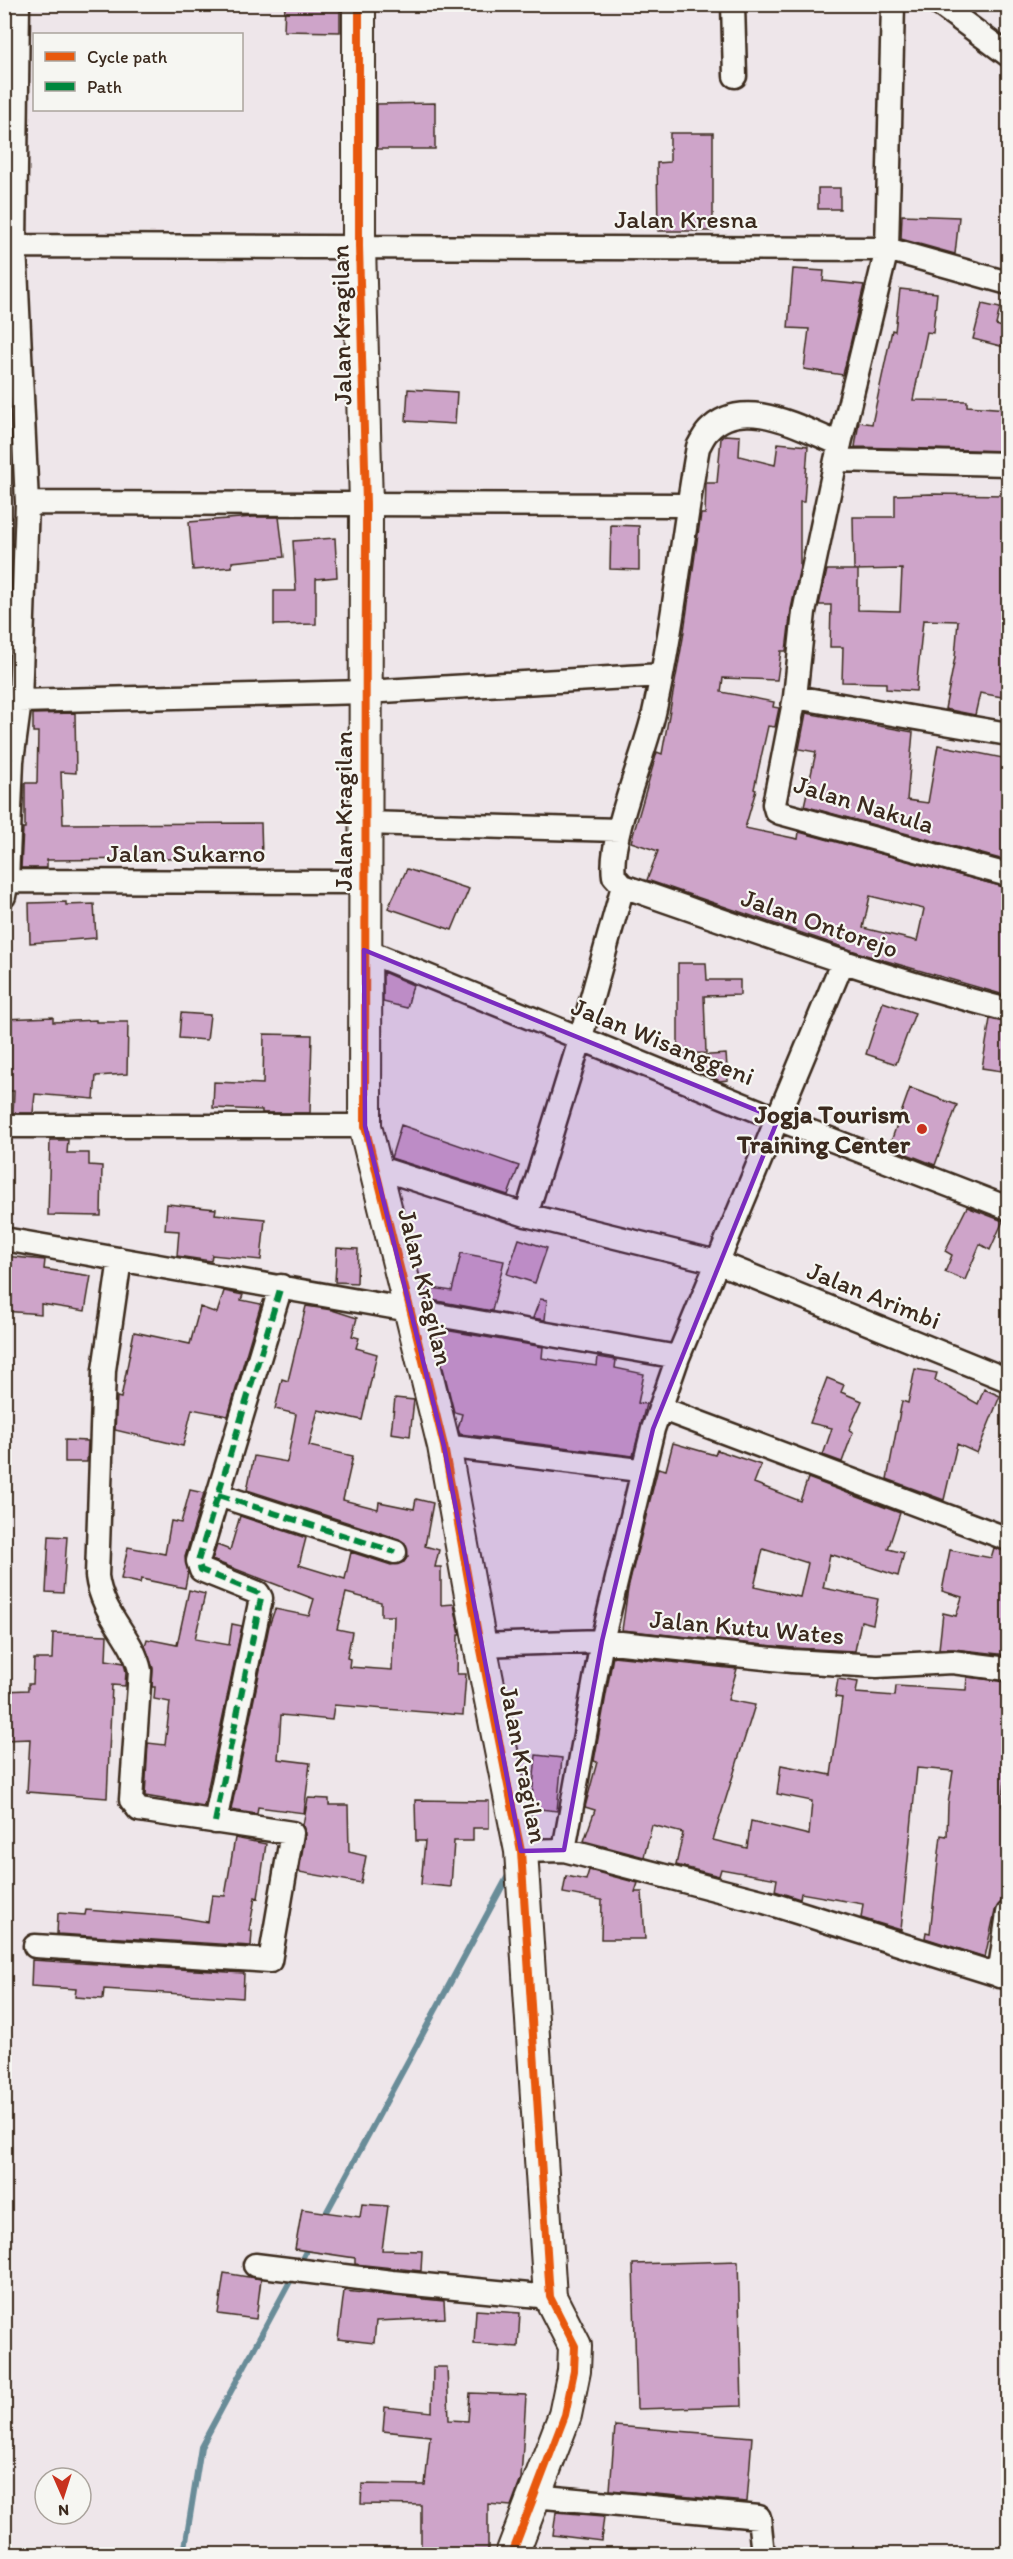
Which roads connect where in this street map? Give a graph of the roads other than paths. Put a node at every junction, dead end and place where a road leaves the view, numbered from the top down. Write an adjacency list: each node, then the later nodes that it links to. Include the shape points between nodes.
1 (18, 4): 8 (street)
2 (359, 4): 10 (street, Jalan Kragilan)
3 (733, 4): 7 (street)
4 (893, 4): 11 (street)
5 (939, 4): 6 (street)
6 (1008, 55)
7 (735, 76)
8 (11, 115): 9 (street)
9 (15, 246): 10 (street, Jalan Kresna); 15 (street)
10 (359, 246): 11 (street, Jalan Kresna); 16 (street, Jalan Kragilan)
11 (887, 249): 12 (street, Jalan Kresna); 13 (street)
12 (1008, 283)
13 (838, 452): 14 (street); 17 (street, via 763,415 740,414 707,431 698,447); 21 (street, via 804,612)
14 (1008, 464)
15 (27, 503): 16 (street); 18 (street)
16 (366, 504): 17 (street); 20 (street, Jalan Kragilan)
17 (687, 505): 19 (street)
18 (14, 581): 22 (street)
19 (662, 675): 20 (street); 26 (street)
20 (364, 692): 22 (street); 25 (street, Jalan Kragilan)
21 (795, 698): 23 (street); 27 (street, Jalan Nakula, via 774,804 776,811)
22 (20, 700): 24 (street)
23 (1008, 734)
24 (8, 760): 30 (street)
25 (364, 823): 26 (street); 28 (street, Jalan Kragilan)
26 (619, 830): 29 (street, via 613,870)
27 (1008, 875)
28 (364, 882): 30 (street, Jalan Sukarno); 31 (street, Jalan Kragilan)
29 (620, 883): 32 (street, Jalan Ontorejo); 34 (street)
30 (6, 888)
31 (364, 950): 34 (street, Jalan Wisanggeni); 37 (street, Jalan Kragilan)
32 (843, 961): 33 (street, Jalan Ontorejo); 35 (street)
33 (1008, 1010)
34 (581, 1037): 35 (street, Jalan Wisanggeni); 40 (street)
35 (778, 1119): 39 (street, Jalan Wisanggeni); 43 (street)
36 (4, 1126): 37 (street)
37 (365, 1126): 38 (street, Jalan Kragilan)
38 (376, 1167): 40 (street, Jalan Arimbi); 45 (street, Jalan Kragilan)
39 (1008, 1208)
40 (526, 1215): 43 (street, Jalan Arimbi)
41 (4, 1239): 42 (street)
42 (120, 1259): 44 (street); 57 (street, via 104,1370 97,1576 102,1602 133,1652 140,1671 131,1800 139,1810)
43 (717, 1262): 46 (street); 47 (street, Jalan Arimbi)
44 (281, 1286): 45 (street); 51 (street)
45 (410, 1309): 46 (street); 49 (street, Jalan Kragilan)
46 (678, 1357): 48 (street)
47 (1008, 1380)
48 (660, 1408): 52 (street); 54 (street, via 642,1467)
49 (444, 1446): 50 (street); 55 (street, Jalan Kragilan)
50 (631, 1469)
51 (218, 1495): 53 (street); 57 (street, via 198,1566 258,1593 261,1598)
52 (1008, 1539)
53 (395, 1552)
54 (602, 1641): 55 (street, Jalan Kutu Wates); 56 (street, Jalan Kutu Wates, via 792,1661 877,1666 952,1662); 58 (street)
55 (480, 1646): 59 (street, Jalan Kragilan)
56 (1008, 1669)
57 (214, 1822): 61 (street, via 292,1833 270,1961)
58 (564, 1850): 59 (street); 62 (street, via 782,1907)
59 (521, 1851): 64 (street, Jalan Kragilan)
60 (1008, 1913): 62 (street)
61 (35, 1947)
62 (1004, 1977)
63 (255, 2265): 64 (street)
64 (550, 2297): 65 (street, Jalan Kragilan, via 575,2346 574,2371 565,2415)
65 (534, 2496): 66 (street, Jalan Kragilan); 67 (street, via 759,2517)
66 (512, 2554)
67 (763, 2554)

